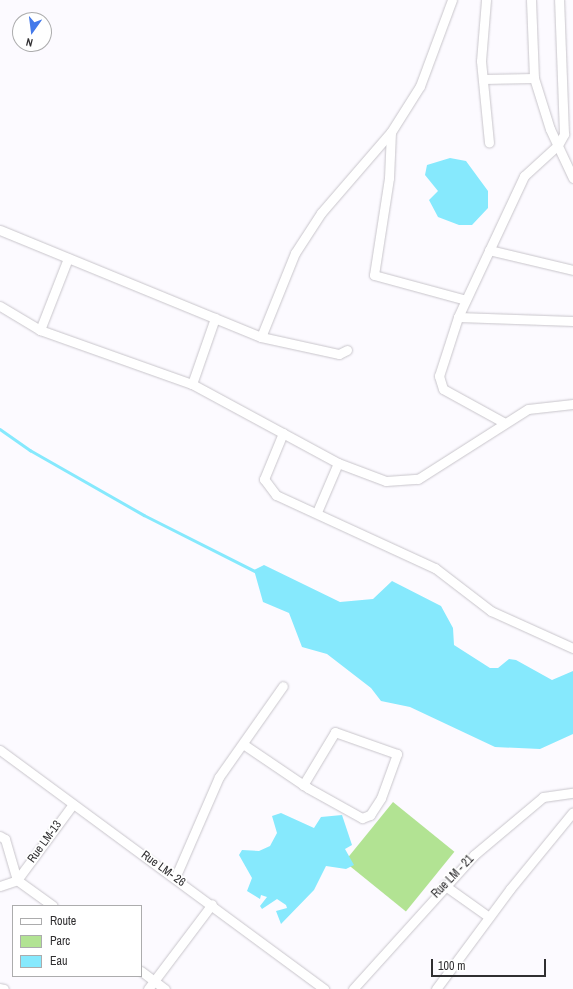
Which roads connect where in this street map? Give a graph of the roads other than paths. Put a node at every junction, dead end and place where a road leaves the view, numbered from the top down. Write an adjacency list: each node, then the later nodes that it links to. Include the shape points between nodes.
1 (452, 0): 7 (street, via 420,86)
2 (486, 0): 6 (street)
3 (531, 0): 5 (street)
4 (560, 0): 9 (street, via 565,127)
5 (534, 78): 6 (street); 9 (street)
6 (482, 79): 8 (street)
7 (391, 132): 15 (street, via 389,178 374,274); 21 (street, via 321,213 300,247)
8 (489, 143)
9 (558, 145): 10 (street); 12 (street, via 524,176)
10 (573, 178)
11 (0, 230): 13 (street)
12 (489, 250): 14 (street); 15 (street)
13 (68, 258): 18 (street); 20 (street)
14 (573, 270)
15 (466, 300): 17 (street)
16 (0, 306): 20 (street)
17 (458, 317): 19 (street); 25 (street, via 440,370 441,385)
18 (215, 318): 21 (street); 23 (street)
19 (573, 321)
20 (40, 330): 23 (street)
21 (261, 337): 22 (street, via 339,354)
22 (347, 350)
23 (192, 384): 26 (street)
24 (573, 404): 25 (street, via 528,409)
25 (503, 422): 27 (street, via 418,479 386,481)
26 (283, 433): 27 (street); 28 (street, via 268,466 265,484 276,495)
27 (338, 463): 28 (street)
28 (317, 512): 29 (street, via 435,568 491,611 516,625)
29 (573, 648)
30 (283, 686): 31 (street)
31 (243, 744): 33 (street); 38 (street, via 214,786)
32 (0, 750): 35 (street, Rue LM- 26)
33 (303, 785): 33 (street, via 367,818 381,798 397,754 335,732)
34 (573, 793): 40 (street, Rue LM - 21, via 543,797)
35 (73, 804): 38 (street, Rue LM- 26); 39 (street, Rue LM-13)
36 (573, 812): 44 (street)
37 (0, 836): 39 (street, via 5,839)
38 (175, 878): 42 (street, Rue LM- 26)
39 (17, 880): 41 (street); 43 (street)
40 (444, 885): 44 (street); 52 (street, Rue LM - 21)
41 (0, 886)
42 (212, 904): 46 (street); 51 (street, Rue LM- 26)
43 (52, 905)
44 (489, 917): 53 (street)
45 (142, 972): 46 (street)
46 (154, 981): 49 (street); 50 (street)
47 (0, 988): 48 (street)
48 (4, 989)
49 (148, 989)
50 (165, 989)
51 (324, 989)
52 (353, 989)
53 (436, 989)

